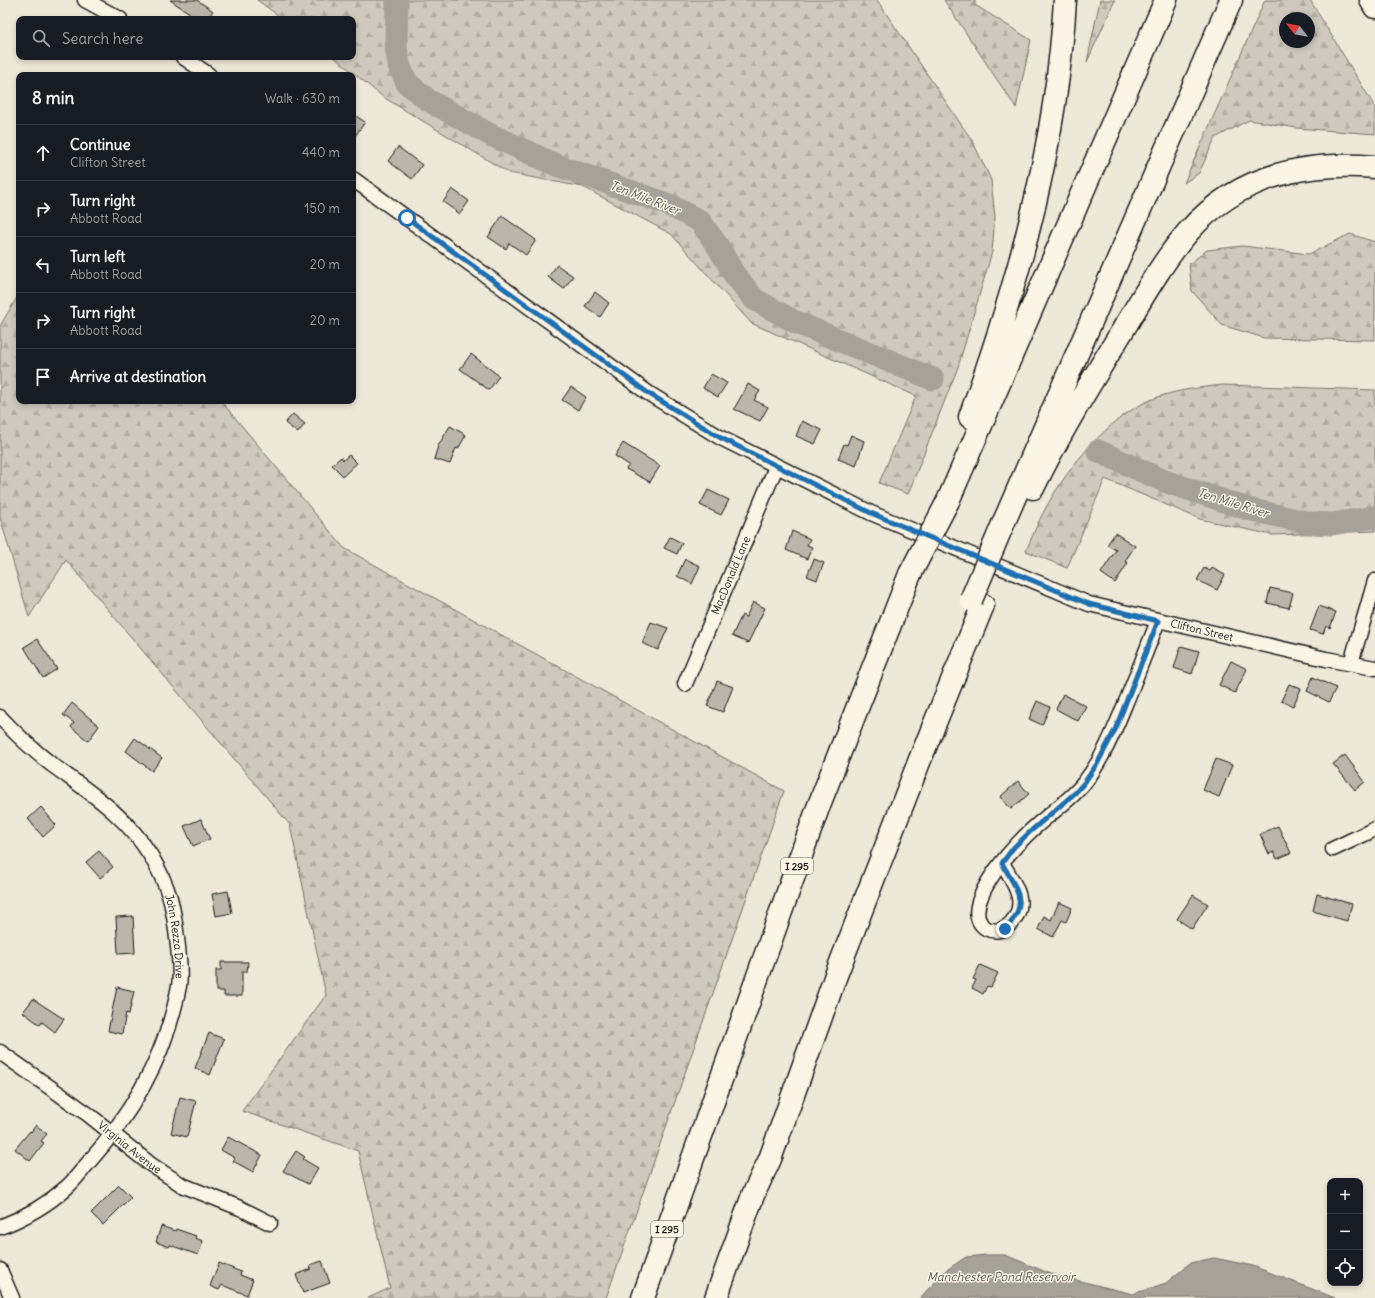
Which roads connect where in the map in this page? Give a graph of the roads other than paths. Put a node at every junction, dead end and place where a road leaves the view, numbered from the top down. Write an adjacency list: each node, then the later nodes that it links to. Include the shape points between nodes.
1 (85, 0): 7 (street)
2 (1065, 0): 13 (highway, via 1054,107 1025,246)
3 (1166, 0): 13 (highway)
4 (1231, 0): 14 (highway)
5 (1371, 0): 6 (highway)
6 (1375, 7)
7 (114, 16)
8 (187, 60): 9 (street)
9 (205, 72)
10 (1375, 167): 14 (highway, via 1320,166 1282,173 1230,196 1200,220 1176,248 1110,352)
11 (356, 181): 12 (street, Clifton Street, via 648,393 721,438)
12 (776, 467): 16 (street, Clifton Street, via 871,513 1089,604); 19 (street, MacDonald Lane)
13 (943, 499): 30 (highway, I 295, bridge, via 910,574 822,797)
14 (1009, 527): 31 (highway, via 977,602)
15 (1375, 581): 17 (street)
16 (1158, 621): 17 (street, Clifton Street); 23 (street, via 1115,730 1097,764 1080,788 1014,847)
17 (1351, 663): 18 (street, Clifton Street)
18 (1375, 668)
19 (685, 684)
20 (0, 717): 25 (street, John Rezza Drive, via 44,758 127,823 152,857 170,898 177,945 179,984 169,1026 141,1092)
21 (1375, 829): 22 (street)
22 (1333, 849)
23 (1002, 863)
24 (0, 1052): 25 (street, Virginia Avenue)
25 (112, 1133): 26 (street, Virginia Avenue, via 150,1164 182,1185); 27 (street, John Rezza Drive, via 67,1187 22,1218)
26 (270, 1223)
27 (0, 1227)
28 (0, 1270): 29 (street)
29 (12, 1298)
30 (643, 1298)
31 (716, 1298)

